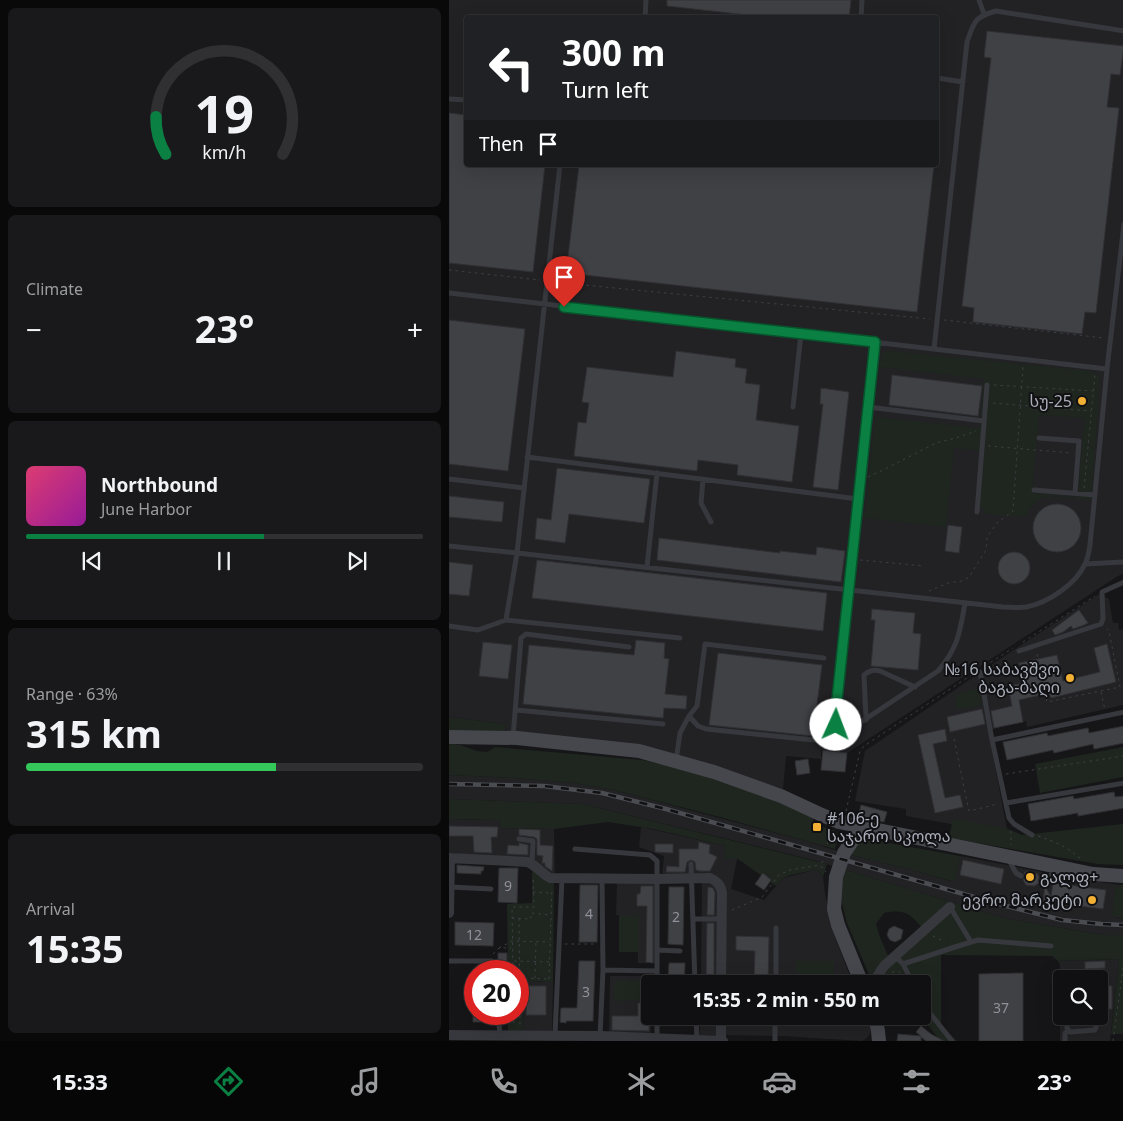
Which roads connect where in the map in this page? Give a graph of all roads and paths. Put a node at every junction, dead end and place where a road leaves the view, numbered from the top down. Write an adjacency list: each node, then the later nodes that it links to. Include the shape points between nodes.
1 (646, 0): 5 (lane)
2 (862, 0): 6 (lane)
3 (979, 0): 4 (lane)
4 (984, 14): 7 (lane, via 996,11); 9 (lane, via 974,22 967,42)
5 (645, 15)
6 (861, 15)
7 (1123, 31)
8 (939, 78): 9 (lane)
9 (963, 82): 18 (lane)
10 (449, 99): 11 (lane)
11 (464, 100)
12 (560, 167): 15 (lane)
13 (1123, 224): 20 (lane)
14 (449, 270): 15 (path)
15 (547, 281): 17 (lane); 18 (path)
16 (449, 293): 17 (lane)
17 (544, 304): 19 (lane); 40 (lane)
18 (937, 320): 20 (path); 22 (lane)
19 (801, 334): 21 (lane); 31 (lane)
20 (1110, 339): 25 (lane)
21 (875, 342): 22 (lane); 32 (lane)
22 (934, 349): 23 (lane)
23 (1024, 359): 24 (lane); 27 (path)
24 (1096, 367): 25 (lane); 28 (path)
25 (1107, 369): 49 (lane)
26 (987, 385): 27 (path); 29 (lane)
27 (1022, 387): 28 (path); 30 (path)
28 (1093, 391): 33 (path)
29 (986, 402): 30 (path); 34 (lane)
30 (1021, 405): 33 (path); 38 (path)
31 (793, 407)
32 (868, 407): 34 (lane); 44 (lane)
33 (1091, 411): 48 (path)
34 (985, 421): 35 (lane)
35 (984, 429): 37 (lane); 44 (path, via 936,442)
36 (1039, 438): 39 (lane, via 1079,441)
37 (983, 446): 38 (path); 51 (lane)
38 (1018, 449): 39 (path); 63 (path, via 1013,512 997,523 987,537 986,550 969,577 930,591)
39 (1078, 454): 47 (lane)
40 (527, 457): 41 (lane); 45 (lane)
41 (657, 473): 43 (lane); 59 (lane)
42 (449, 479): 45 (lane)
43 (703, 479): 50 (lane); 52 (lane, via 701,503)
44 (860, 480): 50 (lane)
45 (524, 488): 54 (lane)
46 (1035, 490): 47 (lane)
47 (1075, 493): 48 (lane)
48 (1083, 494): 49 (lane)
49 (1095, 495): 57 (lane)
50 (858, 499): 55 (lane)
51 (977, 512)
52 (711, 522)
53 (449, 546): 54 (lane)
54 (517, 553): 59 (lane); 65 (lane)
55 (852, 560): 58 (path); 61 (lane)
56 (1123, 562): 57 (lane)
57 (1085, 564): 64 (lane, via 1077,577 1041,603 1025,608)
58 (924, 566)
59 (647, 567): 61 (lane)
60 (1123, 582): 62 (lane)
61 (849, 590): 63 (lane); 81 (lane, via 835,719 840,729 846,730)
62 (1102, 592): 66 (lane); 69 (path)
63 (922, 598): 64 (lane)
64 (965, 603): 75 (lane, via 959,635 948,660)
65 (506, 620): 67 (lane, via 478,630); 68 (lane)
66 (1101, 624): 70 (lane); 76 (path, via 1109,631 1120,687)
67 (449, 626)
68 (680, 638)
69 (1024, 641)
70 (1035, 646): 72 (lane); 76 (path, via 1047,702)
71 (629, 647): 77 (lane, via 526,634 521,638)
72 (1017, 649): 74 (path)
73 (824, 658): 80 (lane, via 705,644 697,706)
74 (979, 671): 87 (lane); 94 (path, via 864,746 846,810)
75 (915, 686): 81 (lane); 81 (lane, via 880,670 868,672 864,675)
76 (1101, 691): 79 (path)
77 (515, 710): 82 (lane); 84 (lane)
78 (1123, 712): 79 (lane)
79 (1106, 715): 87 (lane)
80 (689, 716): 86 (lane, via 706,729); 89 (lane, via 680,733)
81 (866, 720)
82 (663, 724)
83 (449, 737): 84 (main road)
84 (513, 738): 89 (main road, via 639,751)
85 (954, 738): 92 (path, via 969,811)
86 (814, 740)
87 (992, 740): 90 (lane)
88 (1123, 756): 90 (path)
89 (675, 761): 94 (main road, via 781,796)
90 (1000, 775): 92 (lane)
91 (1123, 782): 92 (lane)
92 (1006, 803): 93 (lane)
93 (1009, 818): 96 (lane); 100 (path, via 1012,838)
94 (839, 822): 95 (main road); 98 (path, via 830,833)
95 (862, 826): 100 (main road); 160 (main road, via 839,868 834,909)
96 (1032, 835): 106 (path, via 1055,841 1073,852)
97 (519, 840): 102 (lane, via 533,841)
98 (827, 844)
99 (575, 849): 111 (lane, via 650,855 657,861)
100 (1008, 856): 105 (main road); 107 (lane, via 1016,873)
101 (449, 858): 102 (street); 114 (street)
102 (532, 864): 109 (street, via 547,876); 116 (path)
103 (691, 864): 112 (lane)
104 (819, 865): 123 (path, via 779,875 762,897)
105 (1061, 867): 106 (main road); 113 (lane)
106 (1089, 873): 108 (main road)
107 (1021, 876)
108 (1123, 876)
109 (557, 878): 110 (street); 117 (path); 134 (lane)
110 (602, 878): 111 (street); 135 (lane)
111 (657, 879): 112 (street); 140 (lane)
112 (691, 879): 123 (street, via 710,878 720,885); 126 (lane)
113 (1042, 880)
114 (450, 887): 115 (lane); 120 (street)
115 (491, 889)
116 (533, 892): 117 (path); 118 (path, via 534,907)
117 (552, 893): 122 (path)
118 (531, 907): 121 (path); 124 (path, via 511,907)
119 (950, 908): 128 (street); 133 (lane)
120 (449, 913)
121 (531, 913): 122 (path); 125 (path, via 531,919)
122 (551, 915): 132 (path)
123 (722, 916): 126 (lane); 158 (street)
124 (512, 918): 125 (path); 129 (path)
125 (519, 918): 130 (path)
126 (693, 919): 157 (lane)
127 (776, 928): 159 (lane)
128 (923, 931): 136 (path); 147 (street)
129 (512, 941): 130 (path); 138 (path); 139 (path)
130 (519, 941): 131 (path); 146 (path)
131 (536, 942): 132 (path); 150 (path)
132 (550, 942): 151 (path)
133 (971, 942): 136 (lane); 137 (lane)
134 (559, 944): 135 (path); 152 (lane)
135 (602, 945): 153 (lane)
136 (955, 946): 147 (lane)
137 (1051, 946)
138 (499, 948): 139 (path); 144 (path)
139 (512, 948): 145 (path)
140 (657, 950): 141 (lane); 154 (lane)
141 (680, 950)
142 (449, 960): 143 (lane)
143 (464, 960)
144 (486, 960)
145 (512, 960)
146 (519, 960)
147 (899, 960): 155 (lane); 161 (street, via 884,966)
148 (1123, 961): 188 (path)
149 (529, 962): 150 (path)
150 (535, 962): 151 (path); 164 (path)
151 (550, 962): 152 (path); 164 (path, via 549,979)
152 (558, 962): 177 (lane)
153 (603, 970): 154 (lane); 179 (lane)
154 (657, 970): 156 (lane)
155 (908, 974): 162 (path, via 896,971)
156 (657, 975)
157 (695, 975)
158 (721, 975)
159 (776, 975)
160 (858, 975)
161 (878, 975)
162 (881, 975)
163 (529, 979): 164 (path)
164 (535, 979)
165 (931, 1015): 186 (lane)
166 (500, 1025): 176 (lane)
167 (657, 1025): 181 (lane)
168 (697, 1025): 182 (lane)
169 (721, 1025): 183 (street)
170 (775, 1025): 184 (lane)
171 (877, 1025): 185 (main road)
172 (1067, 1025): 174 (lane)
173 (1096, 1025): 174 (lane, via 1095,1030)
174 (1068, 1031): 187 (lane)
175 (449, 1035): 180 (street)
176 (500, 1035): 178 (street); 180 (street)
177 (555, 1035): 178 (street); 179 (street)
178 (523, 1036)
179 (600, 1036): 181 (street)
180 (486, 1038)
181 (657, 1038): 182 (street)
182 (697, 1040): 183 (street)
183 (722, 1041)
184 (775, 1041)
185 (879, 1041)
186 (952, 1041)
187 (1065, 1041)
188 (1113, 1041)

